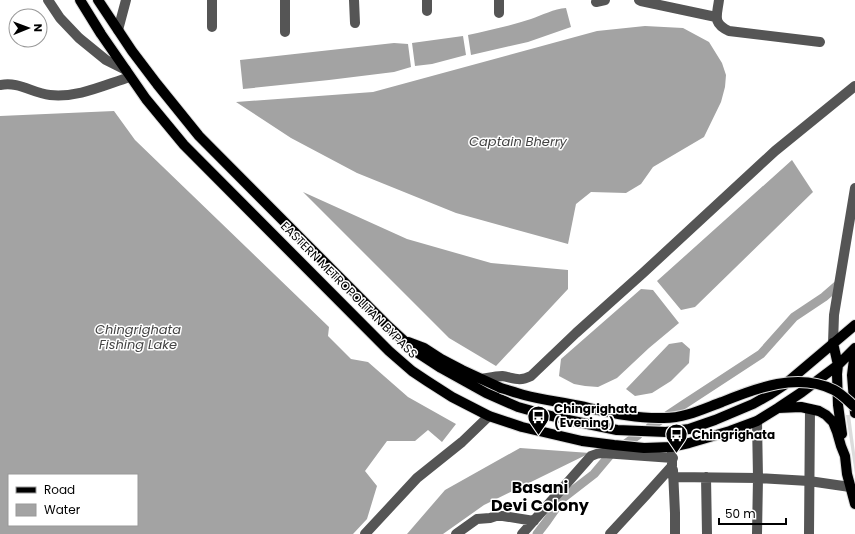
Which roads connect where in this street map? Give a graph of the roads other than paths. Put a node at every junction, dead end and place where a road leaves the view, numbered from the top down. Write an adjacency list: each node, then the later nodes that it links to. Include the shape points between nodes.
1 (48, 0): 20 (street, via 60,18 79,38 106,60)
2 (80, 0): 20 (main road, EASTERN METROPOLITAN BYPASS)
3 (98, 0): 17 (main road, EASTERN METROPOLITAN BYPASS)
4 (126, 0): 17 (street)
5 (212, 0): 16 (street)
6 (285, 0): 18 (street)
7 (354, 0): 15 (street)
8 (427, 0): 12 (street)
9 (499, 0): 13 (street)
10 (639, 0): 14 (street)
11 (719, 0): 14 (street)
12 (427, 11)
13 (499, 13)
14 (716, 17): 19 (street, via 721,27 729,31)
15 (355, 24)
16 (212, 28)
17 (118, 30): 27 (main road, EASTERN METROPOLITAN BYPASS, via 156,84 200,136)
18 (284, 32)
19 (820, 42)
20 (128, 73): 21 (street, via 77,94 62,96 36,92 13,84); 36 (main road, EASTERN METROPOLITAN BYPASS, via 184,145 389,351 433,386)
21 (0, 85)
22 (855, 86): 31 (street, via 775,151 531,376 524,380 500,376)
23 (855, 188): 24 (street)
24 (834, 315): 26 (street); 28 (street)
25 (855, 325): 26 (main road, EASTERN METROPOLITAN BYPASS)
26 (846, 333): 28 (main road, EASTERN METROPOLITAN BYPASS); 29 (main road)
27 (401, 339): 28 (main road, EASTERN METROPOLITAN BYPASS, via 441,368 518,407 617,430 666,432 689,429 753,404 784,385); 31 (main road, EASTERN METROPOLITAN BYPASS, via 424,348)
28 (833, 343): 30 (main road)
29 (855, 349): 30 (main road, EASTERN METROPOLITAN BYPASS); 35 (main road, via 852,375)
30 (838, 365): 33 (main road, EASTERN METROPOLITAN BYPASS); 40 (main road, via 838,405)
31 (482, 379): 32 (main road, EASTERN METROPOLITAN BYPASS, bridge, via 523,395 649,418 689,415 766,386 794,382 834,390)
32 (855, 407)
33 (778, 408): 34 (main road); 37 (main road, EASTERN METROPOLITAN BYPASS)
34 (810, 409): 40 (main road, via 826,415 832,422); 45 (street)
35 (855, 413)
36 (493, 417): 39 (main road, EASTERN METROPOLITAN BYPASS, via 582,441); 49 (street, via 416,478)
37 (757, 421): 38 (main road, EASTERN METROPOLITAN BYPASS, via 707,439); 44 (street)
38 (671, 447): 39 (main road, EASTERN METROPOLITAN BYPASS); 41 (street)
39 (643, 452): 41 (street); 48 (street, via 598,453 591,456)
40 (845, 456): 46 (main road)
41 (672, 462): 42 (street); 52 (street)
42 (673, 477): 43 (street); 53 (street)
43 (706, 477): 44 (street); 54 (street)
44 (758, 478): 45 (street); 55 (street)
45 (809, 481): 46 (street); 56 (street)
46 (850, 487): 47 (main road)
47 (855, 504)
48 (534, 521): 50 (street, via 503,516 477,519); 51 (street)
49 (365, 534)
50 (456, 534)
51 (522, 534)
52 (610, 534)
53 (675, 534)
54 (707, 534)
55 (757, 534)
56 (809, 534)

